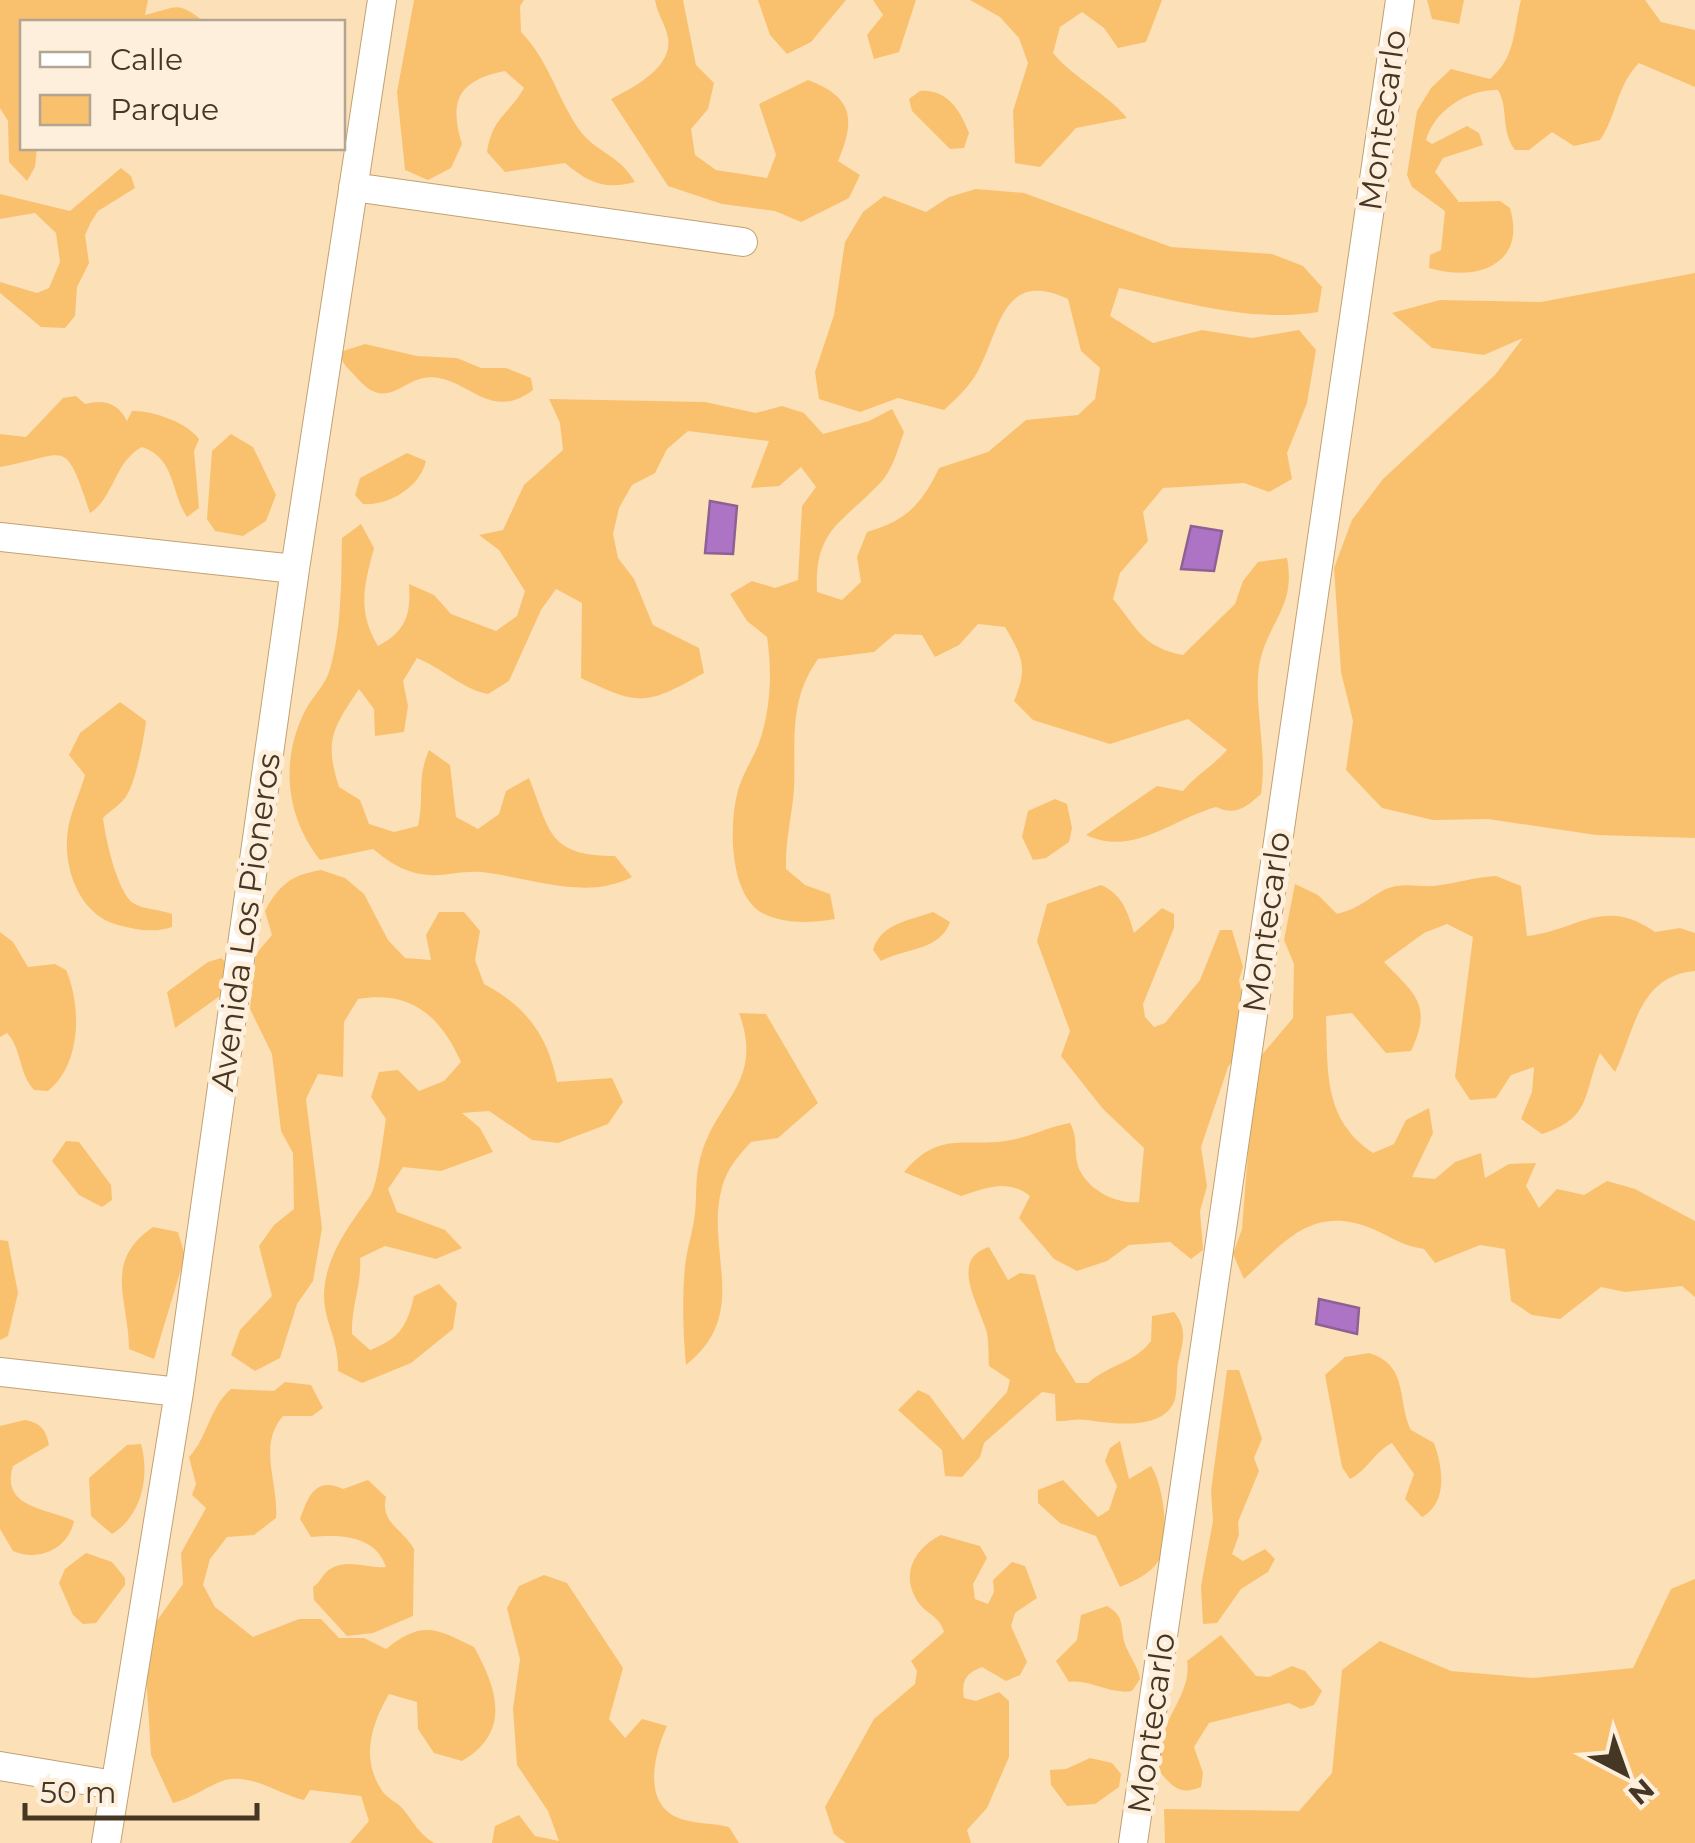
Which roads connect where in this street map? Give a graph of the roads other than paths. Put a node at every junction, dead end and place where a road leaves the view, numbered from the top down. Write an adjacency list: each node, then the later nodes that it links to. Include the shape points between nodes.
1 (382, 0): 3 (street, Avenida Los Pioneros)
2 (1400, 0): 12 (street, Montecarlo)
3 (353, 188): 4 (street); 6 (street, Avenida Los Pioneros)
4 (743, 242)
5 (0, 537): 6 (street)
6 (294, 569): 8 (street, Avenida Los Pioneros)
7 (0, 1372): 8 (street)
8 (179, 1392): 10 (street, Avenida Los Pioneros)
9 (0, 1766): 10 (street)
10 (114, 1785): 11 (street, Avenida Los Pioneros)
11 (106, 1843)
12 (1134, 1843)

